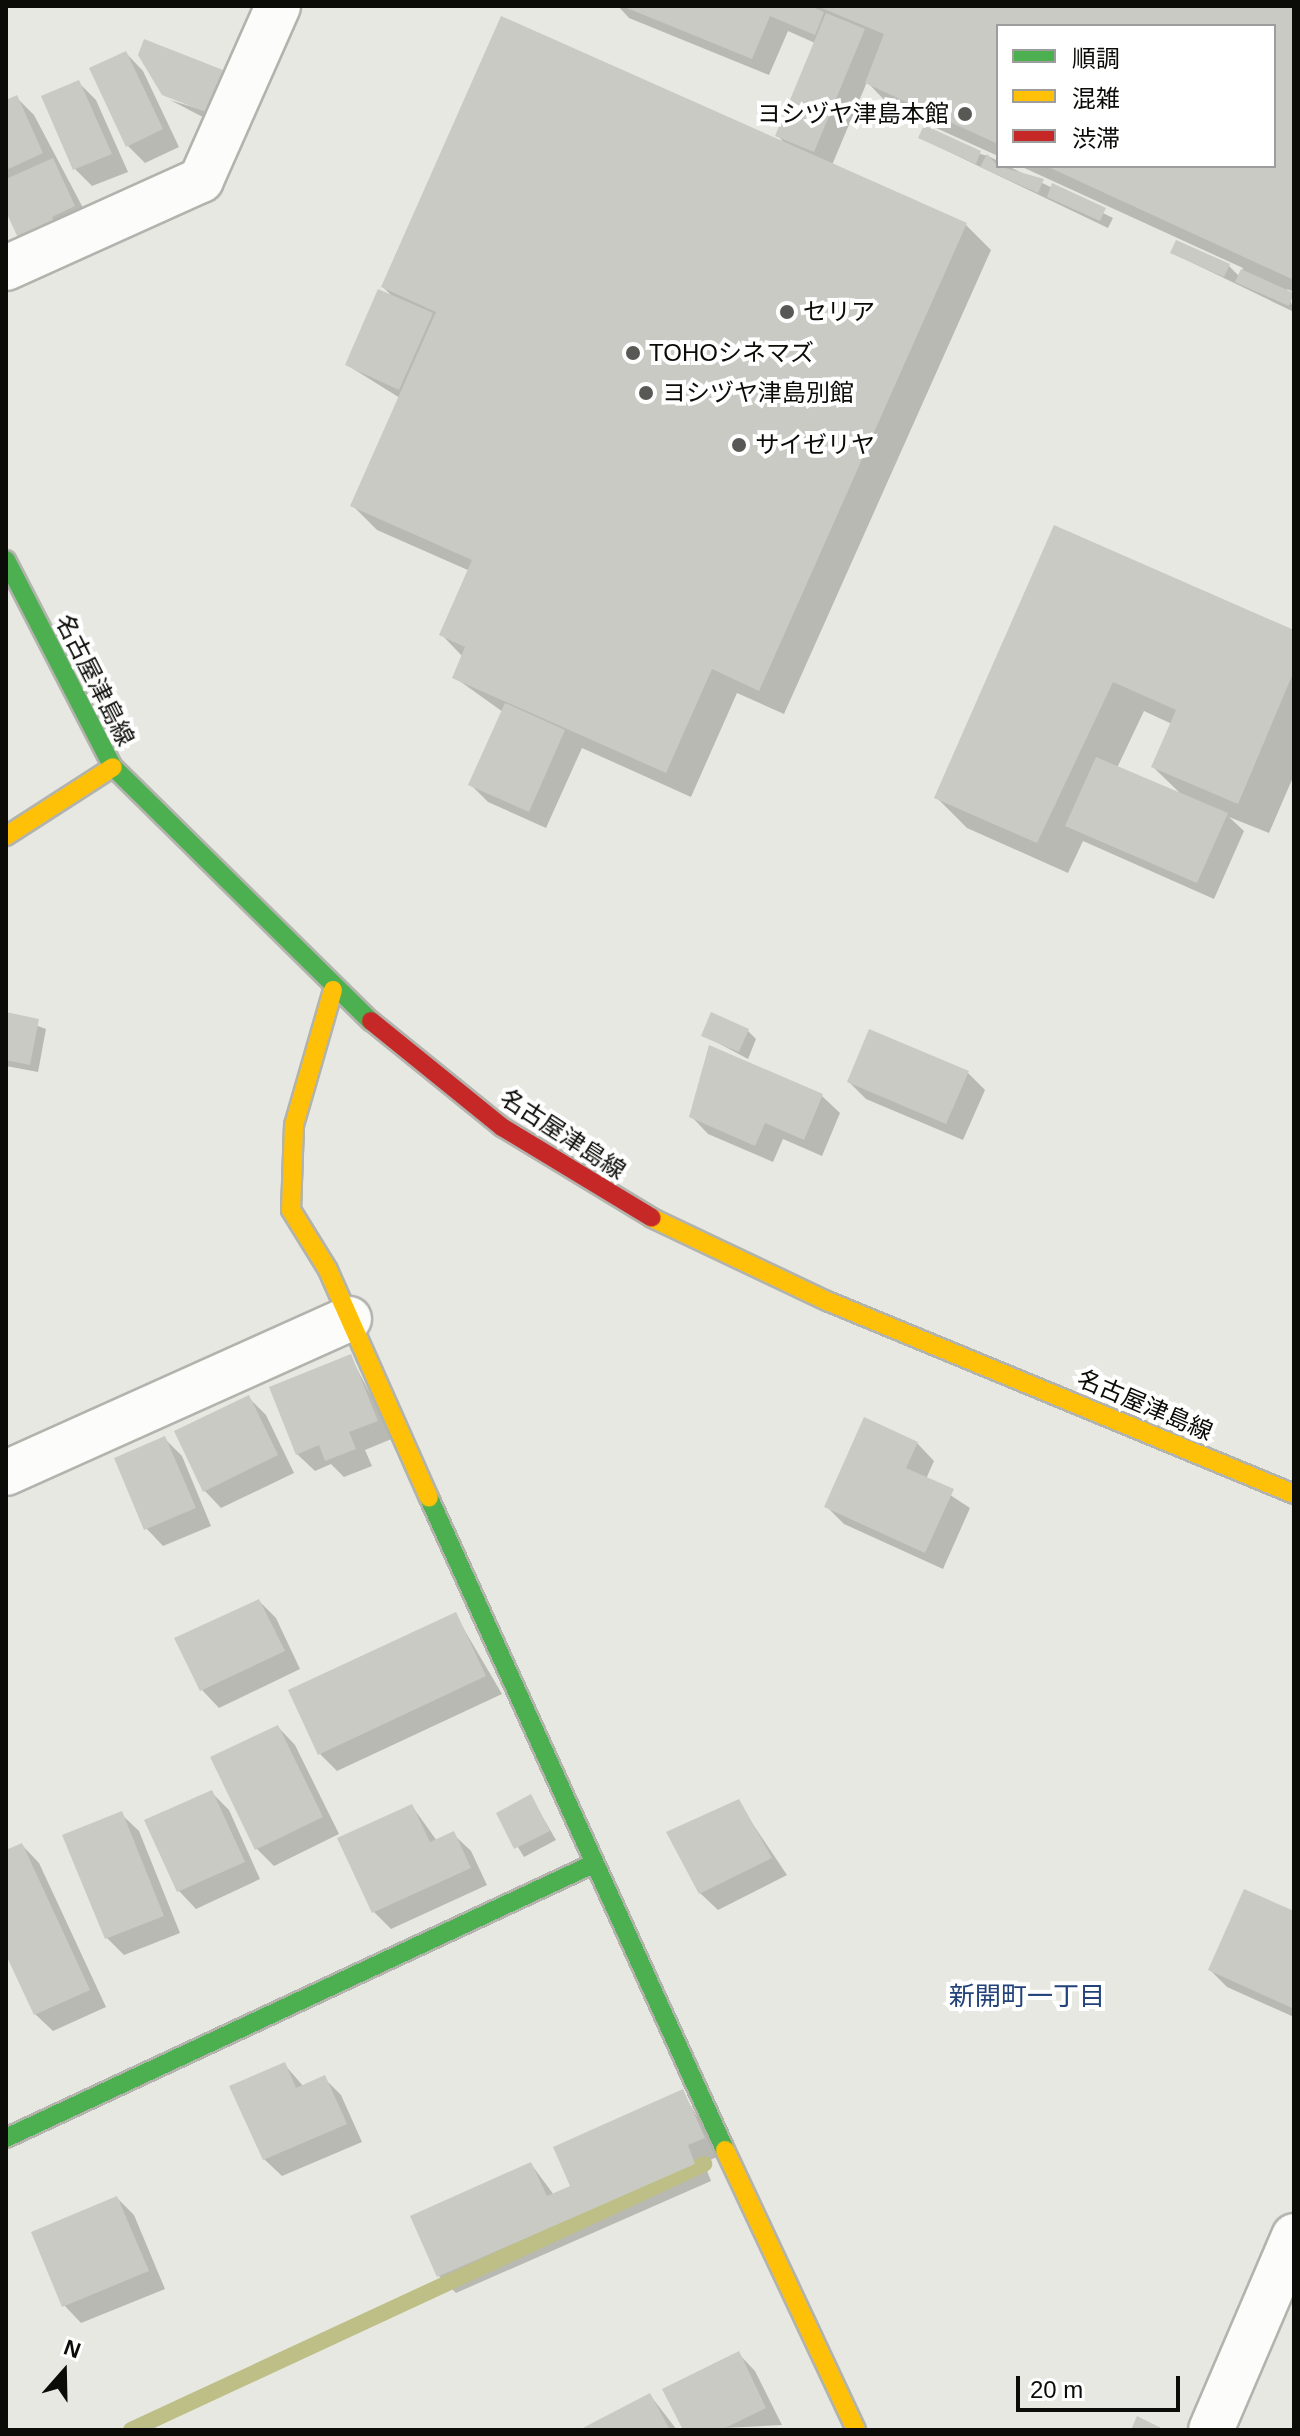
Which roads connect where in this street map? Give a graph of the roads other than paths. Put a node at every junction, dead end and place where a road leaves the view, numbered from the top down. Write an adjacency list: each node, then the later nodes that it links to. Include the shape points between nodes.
1 (278, 6): 2 (street, via 201,180)
2 (6, 268)
3 (6, 560): 4 (street, 名古屋津島線)
4 (113, 767): 5 (street); 6 (street, 名古屋津島線)
5 (6, 836)
6 (333, 990): 7 (street, via 294,1125 291,1210); 9 (street, 名古屋津島線, via 502,1127 656,1220 827,1301)
7 (349, 1319): 8 (street); 10 (street)
8 (6, 1473)
9 (1294, 1494)
10 (591, 1865): 11 (street); 14 (street)
11 (6, 2138)
12 (1294, 2236): 13 (street)
13 (1283, 2292): 15 (street)
14 (856, 2430)
15 (1211, 2430)

